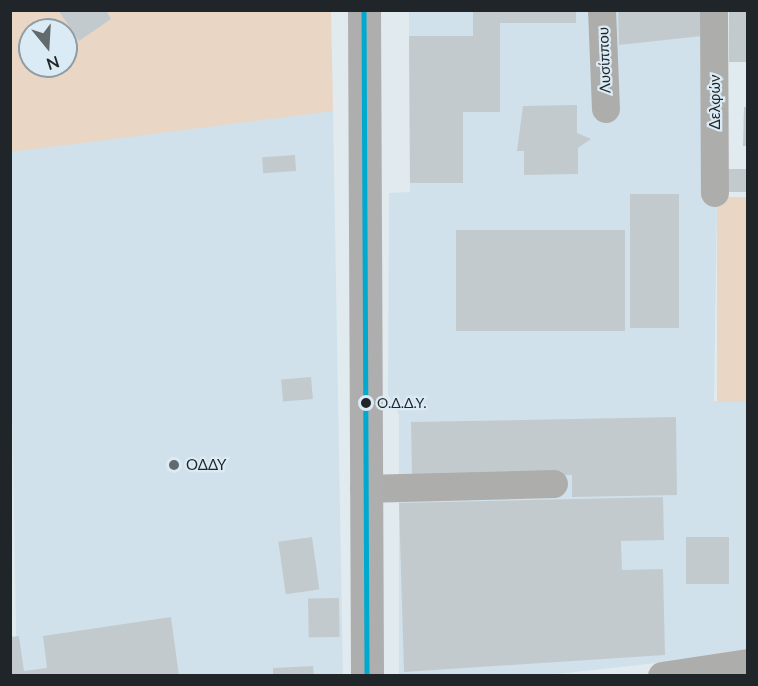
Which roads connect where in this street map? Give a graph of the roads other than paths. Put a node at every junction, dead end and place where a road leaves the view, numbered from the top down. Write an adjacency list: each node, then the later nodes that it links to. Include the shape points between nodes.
1 (364, 10): 7 (main road)
2 (602, 10): 4 (street, Λυσίππου)
3 (714, 10): 5 (street, Δελφών)
4 (606, 110)
5 (715, 193)
6 (554, 484): 7 (street)
7 (364, 489): 9 (main road)
8 (747, 663): 10 (street)
9 (367, 675)
10 (662, 675)

